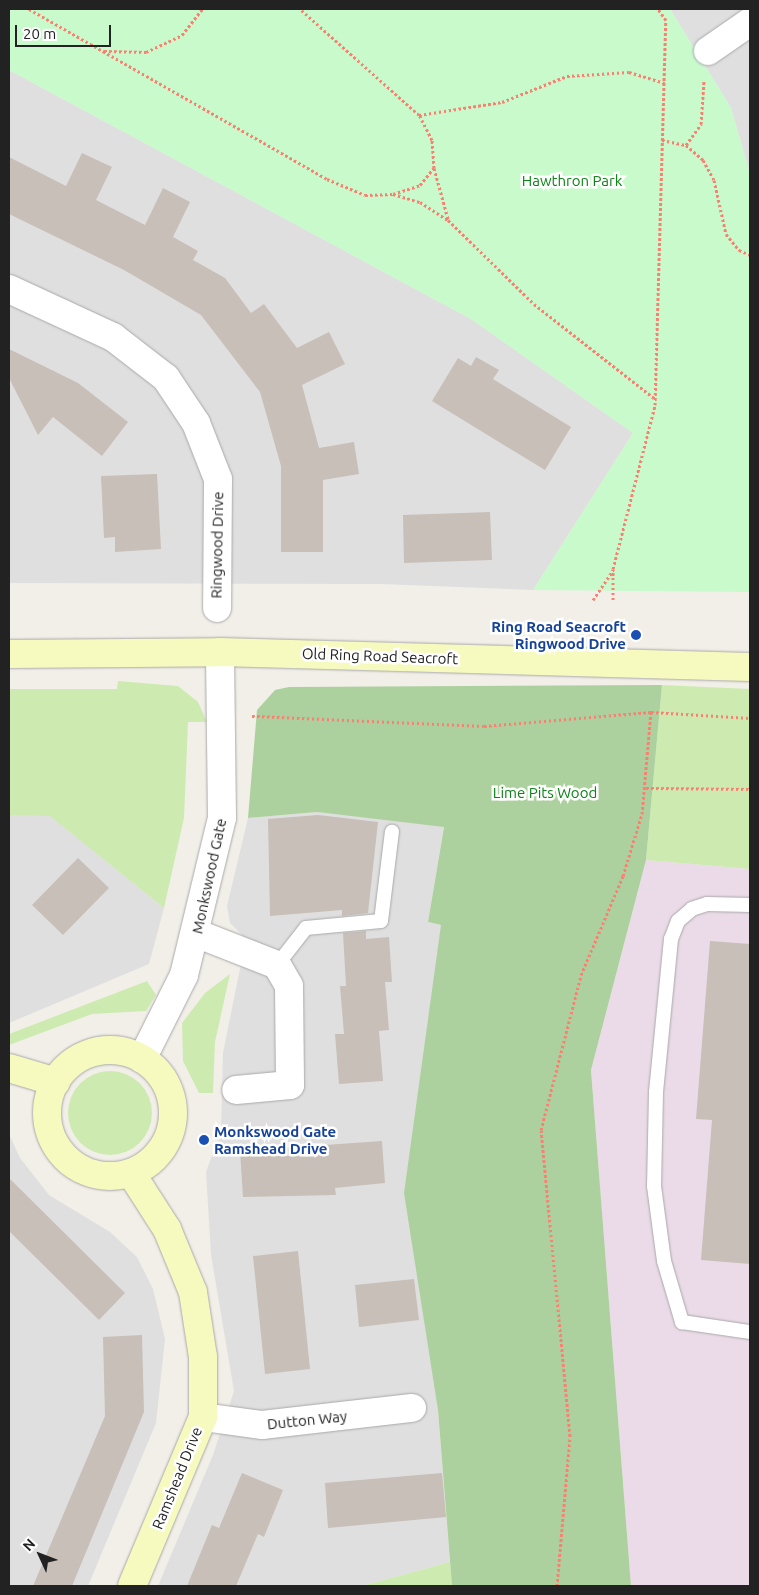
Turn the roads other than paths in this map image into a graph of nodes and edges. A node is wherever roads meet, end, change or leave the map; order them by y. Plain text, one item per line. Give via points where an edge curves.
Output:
1 (750, 22) edge
2 (708, 51) road end
3 (9, 288) edge
4 (216, 608) dead end
5 (220, 652) junction
6 (9, 654) edge
7 (750, 667) edge
8 (392, 832) dead end
9 (750, 905) edge
10 (198, 934) junction
11 (277, 965) junction
12 (142, 1059) junction
13 (9, 1068) edge
14 (56, 1082) junction
15 (236, 1090) dead end
16 (131, 1173) junction
17 (750, 1332) edge
18 (412, 1408) dead end
19 (203, 1417) junction
20 (132, 1586) edge

1 - 2 street
3 - 4 street, Ringwood Drive via 113,337 166,378 196,423 218,479
5 - 6 street, Old Ring Road Seacroft
5 - 7 street, Old Ring Road Seacroft
5 - 10 street, Monkswood Gate via 222,818
8 - 11 lane via 381,921 306,928
9 - 17 lane via 707,904 692,909 678,921 671,939 656,1092 654,1186 664,1261 682,1322
10 - 11 street
10 - 12 street, Monkswood Gate via 170,1009
11 - 15 street via 289,986 290,1085
12 - 14 street via 122,1051 88,1054 73,1062
12 - 16 street via 165,1081 174,1117 161,1151
13 - 14 street
14 - 16 street via 48,1123 63,1156 95,1174
16 - 19 street, Ramshead Drive via 167,1229 193,1292 203,1357
18 - 19 street, Dutton Way via 262,1425
19 - 20 street, Ramshead Drive

